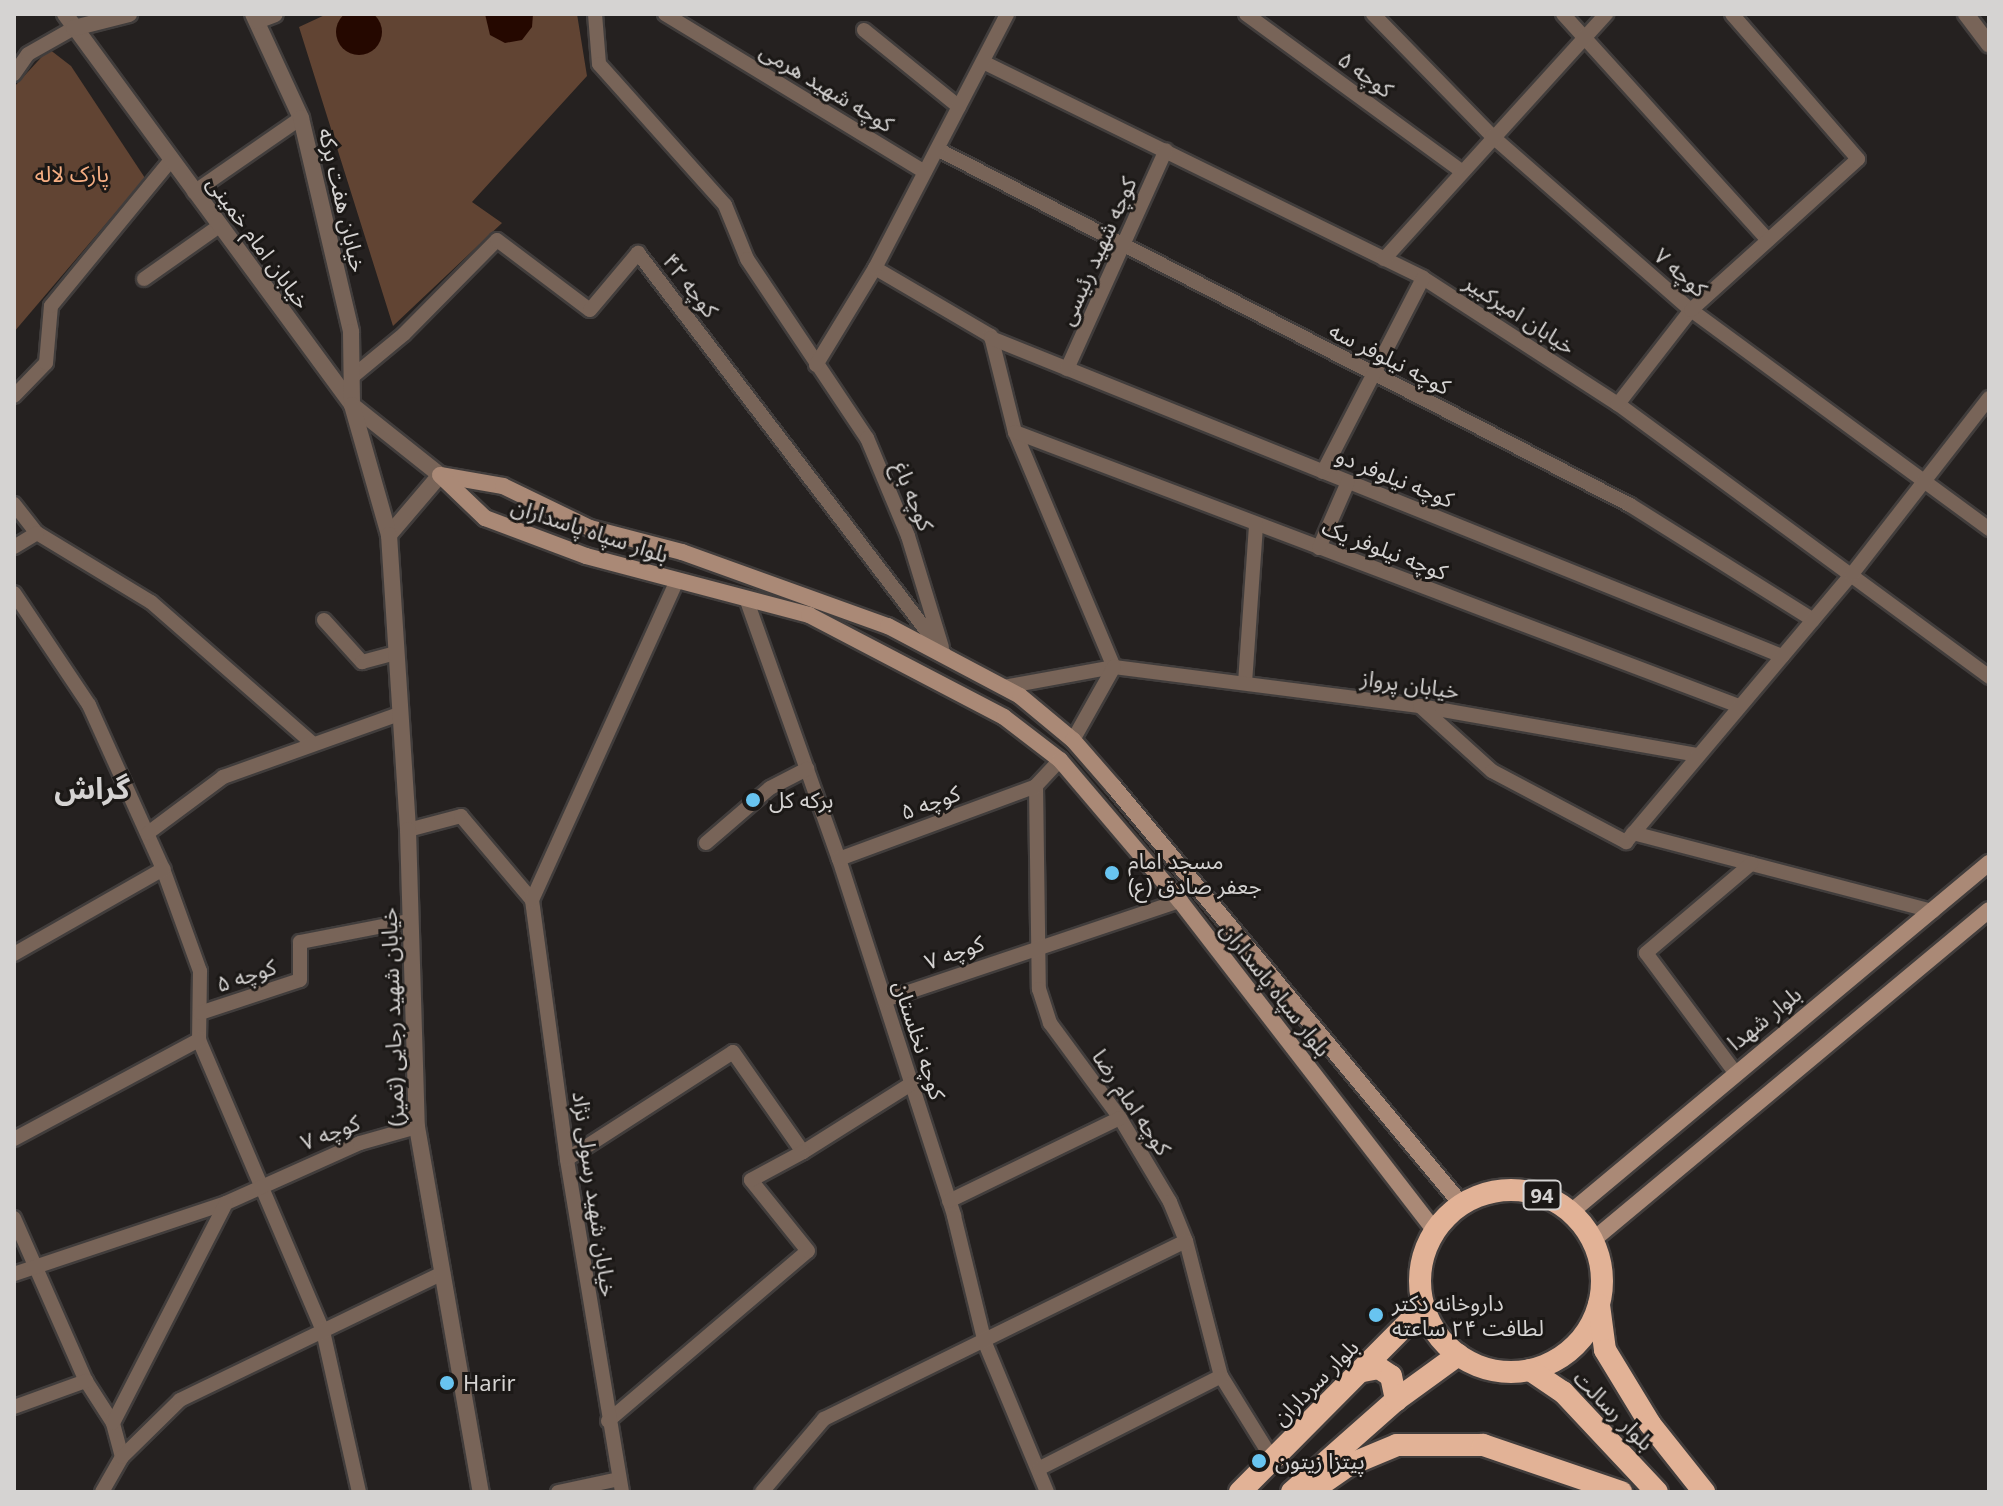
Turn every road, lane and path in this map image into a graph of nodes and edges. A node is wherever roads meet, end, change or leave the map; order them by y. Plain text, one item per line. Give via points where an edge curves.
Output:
1 (129, 14) edge
2 (275, 14) edge
3 (595, 14) edge
4 (665, 14) edge
5 (1007, 14) edge
6 (1246, 14) edge
7 (1373, 14) edge
8 (1563, 14) edge
9 (1606, 14) edge
10 (1732, 14) edge
11 (1966, 14) edge
12 (255, 18) edge
13 (69, 21) edge
14 (864, 30) dead end
15 (1584, 37) junction
16 (1989, 44) edge
17 (983, 62) junction
18 (14, 74) edge
19 (959, 107) junction
20 (301, 118) junction
21 (1492, 136) junction
22 (939, 150) junction
23 (1166, 150) junction
24 (171, 160) junction
25 (1460, 170) junction
26 (925, 172) junction
27 (194, 192) junction
28 (219, 226) junction
29 (1768, 240) junction
30 (1124, 247) junction
31 (1384, 259) junction
32 (875, 268) junction
33 (1423, 278) junction
34 (144, 279) dead end
35 (1691, 310) junction
36 (991, 338) junction
37 (816, 365) junction
38 (1067, 369) junction
39 (1374, 375) junction
40 (352, 377) junction
41 (14, 396) edge
42 (1989, 398) edge
43 (1618, 404) junction
44 (352, 405) junction
45 (1015, 432) junction
46 (1323, 472) junction
47 (440, 475) junction
48 (1925, 478) junction
49 (1348, 482) junction
50 (14, 504) edge
51 (1256, 524) junction
52 (1989, 529) edge
53 (37, 533) junction
54 (389, 535) junction
55 (14, 547) edge
56 (1319, 548) junction
57 (1852, 574) junction
58 (676, 582) junction
59 (14, 593) edge
60 (747, 601) junction
61 (28, 616) junction
62 (324, 620) dead end
63 (1813, 620) junction
64 (14, 625) edge
65 (395, 653) junction
66 (945, 655) junction
67 (1782, 656) junction
68 (1114, 667) junction
69 (1989, 677) edge
70 (1245, 683) junction
71 (1004, 687) junction
72 (1420, 706) junction
73 (1739, 706) junction
74 (399, 714) junction
75 (1073, 740) junction
76 (312, 743) junction
77 (1697, 755) junction
78 (1060, 760) junction
79 (807, 769) junction
80 (1036, 786) junction
81 (408, 830) junction
82 (148, 833) junction
83 (1633, 833) junction
84 (706, 843) dead end
85 (839, 859) junction
86 (1989, 863) edge
87 (1751, 864) junction
88 (163, 869) junction
89 (532, 900) junction
90 (1180, 901) junction
91 (1989, 910) edge
92 (1933, 911) junction
93 (409, 921) junction
94 (1037, 946) junction
95 (14, 954) edge
96 (885, 1000) junction
97 (200, 1013) junction
98 (199, 1040) junction
99 (1734, 1071) junction
100 (911, 1084) junction
101 (1120, 1118) junction
102 (417, 1127) junction
103 (14, 1139) edge
104 (803, 1152) junction
105 (567, 1159) junction
106 (260, 1183) junction
107 (949, 1201) junction
108 (226, 1203) junction
109 (1462, 1205) junction
110 (1571, 1212) junction
111 (14, 1218) edge
112 (1435, 1231) junction
113 (1593, 1240) junction
114 (1186, 1241) junction
115 (39, 1265) junction
116 (443, 1273) junction
117 (14, 1274) edge
118 (1599, 1304) junction
119 (1424, 1307) junction
120 (323, 1331) junction
121 (985, 1343) junction
122 (1458, 1355) junction
123 (1530, 1370) junction
124 (1363, 1371) junction
125 (1221, 1376) junction
126 (86, 1381) junction
127 (1396, 1400) junction
128 (14, 1407) edge
129 (608, 1421) junction
130 (113, 1423) junction
131 (122, 1457) junction
132 (1273, 1460) junction
133 (1040, 1468) junction
134 (620, 1486) edge
135 (102, 1492) edge
136 (359, 1492) edge
137 (481, 1492) edge
138 (558, 1492) edge
139 (762, 1492) edge
140 (1047, 1492) edge
141 (1240, 1492) edge
142 (1292, 1492) edge
143 (1310, 1492) edge
144 (1621, 1492) edge
145 (1657, 1492) edge
146 (1704, 1492) edge

1 - 13 street
2 - 12 street
3 - 37 street, کوچه باغ via 599,64 725,205 747,259
4 - 26 street, کوچه شهید هرمی
5 - 17 street
6 - 25 street, کوچه ۵
7 - 21 street, کوچه ۷
8 - 15 street
9 - 15 street
10 - 29 street via 1858,159
11 - 16 street
12 - 20 street, خیابان هفت برکه
13 - 18 street via 28,54
13 - 24 street, خیابان امام خمینی
14 - 19 street
15 - 21 street
15 - 29 street
17 - 19 street
17 - 23 street, خیابان امیرکبیر
19 - 22 street
20 - 27 street
20 - 40 street, خیابان هفت برکه via 351,332
21 - 25 street
21 - 35 street, کوچه ۷
22 - 26 street
22 - 30 street, کوچه نیلوفر سه
23 - 30 street, کوچه شهید رئیسی
23 - 31 street, خیابان امیرکبیر
24 - 27 street, خیابان امام خمینی
24 - 41 street via 51,306 46,363
25 - 31 street
26 - 32 street
27 - 28 street, خیابان امام خمینی
28 - 34 street
28 - 44 street, خیابان امام خمینی
29 - 35 street
30 - 38 street, کوچه شهید رئیسی
30 - 39 street, کوچه نیلوفر سه
31 - 33 street, خیابان امیرکبیر
32 - 36 street, کوچه نیلوفر دو
32 - 37 street
33 - 39 street
33 - 43 street, خیابان امیرکبیر
35 - 43 street
35 - 48 street, کوچه ۷
36 - 38 street, کوچه نیلوفر دو
36 - 45 street
37 - 66 street, کوچه باغ via 867,438 908,536
38 - 46 street, کوچه نیلوفر دو
39 - 46 street
39 - 63 street, کوچه نیلوفر سه via 1630,505
40 - 44 street, خیابان هفت برکه
40 - 66 street, کوچه ۴۲ via 404,334 497,240 590,310 638,253
42 - 48 street
43 - 57 street, خیابان امیرکبیر
44 - 47 street, خیابان امام خمینی
44 - 54 street, خیابان شهید رجایی (تمیز)
45 - 51 street, کوچه نیلوفر یک
45 - 68 street
46 - 49 street, کوچه نیلوفر دو
47 - 54 street
47 - 58 main road, بلوار سپاه پاسداران via 485,518
47 - 66 main road, بلوار سپاه پاسداران via 503,486 590,528 682,552 888,626
48 - 52 street, کوچه ۷
48 - 57 street
49 - 56 street
49 - 67 street, کوچه نیلوفر دو
50 - 53 street
51 - 56 street, کوچه نیلوفر یک
51 - 70 street
53 - 55 street
53 - 76 street via 151,602
54 - 65 street, خیابان شهید رجایی (تمیز)
56 - 73 street, کوچه نیلوفر یک
57 - 63 street
57 - 69 street, خیابان امیرکبیر
58 - 60 main road, بلوار سپاه پاسداران
58 - 89 street
59 - 61 street
60 - 78 main road, بلوار سپاه پاسداران via 809,615 873,644 1004,717
60 - 79 street, کوچه نخلستان
61 - 64 street
61 - 82 street via 89,705
62 - 65 street via 362,662
63 - 67 street
65 - 74 street, خیابان شهید رجایی (تمیز)
66 - 71 main road, بلوار سپاه پاسداران
67 - 73 street
68 - 70 street, خیابان پرواز
68 - 71 street, خیابان پرواز
68 - 75 street
70 - 72 street, خیابان پرواز
71 - 75 main road, بلوار سپاه پاسداران
72 - 77 street, خیابان پرواز
72 - 83 street via 1503,778 1626,842
73 - 77 street
74 - 76 street
74 - 81 street, خیابان شهید رجایی (تمیز)
75 - 109 main road, بلوار سپاه پاسداران
76 - 82 street via 223,777
77 - 83 street
78 - 80 street
78 - 90 main road, بلوار سپاه پاسداران
79 - 84 street via 770,788
79 - 85 street, کوچه نخلستان
80 - 85 street, کوچه ۵
80 - 94 street, کوچه امام رضا
81 - 89 street via 461,816
81 - 93 street, خیابان شهید رجایی (تمیز)
82 - 88 street
83 - 87 street
85 - 96 street, کوچه نخلستان
86 - 92 main road, بلوار شهدا
87 - 92 street
87 - 99 street via 1646,953
88 - 95 street
88 - 97 street via 200,971
89 - 105 street, خیابان شهید رسولی نژاد
90 - 94 street, کوچه ۷
90 - 112 main road, بلوار سپاه پاسداران
91 - 113 main road
92 - 99 main road, بلوار شهدا
93 - 97 street, کوچه ۵ via 300,942 300,980
93 - 102 street, خیابان شهید رجایی (تمیز)
94 - 96 street, کوچه ۷
94 - 101 street, کوچه امام رضا via 1039,989 1050,1023
96 - 100 street, کوچه نخلستان
97 - 98 street
98 - 103 street
98 - 106 street
99 - 110 main road, بلوار شهدا
100 - 104 street
100 - 107 street, کوچه نخلستان
101 - 107 street
101 - 114 street, کوچه امام رضا via 1170,1202
102 - 106 street, کوچه ۷ via 360,1143
102 - 116 street, خیابان شهید رجایی (تمیز)
104 - 105 street via 733,1052
104 - 129 street via 751,1180 808,1251
105 - 129 street, خیابان شهید رسولی نژاد
106 - 108 street, کوچه ۷
106 - 120 street
107 - 121 street, کوچه نخلستان
108 - 115 street, کوچه ۷
108 - 130 street
109 - 110 highway, 94 via 1498,1190 1518,1190 1546,1197
109 - 112 highway, 94
110 - 113 highway, 94
111 - 115 street
112 - 119 highway, 94 via 1421,1268
113 - 118 highway, 94 via 1601,1261
114 - 121 street
114 - 125 street, کوچه امام رضا
115 - 117 street, کوچه ۷
115 - 126 street
116 - 120 street
116 - 137 street, خیابان شهید رجایی (تمیز)
118 - 123 highway, 94 via 1574,1347
118 - 146 highway, 94 via 1605,1350 1650,1424
119 - 122 highway, 94 via 1443,1342
119 - 124 highway, بلوار سرداران
120 - 131 street via 180,1400
120 - 136 street
121 - 133 street, کوچه نخلستان
121 - 139 street via 824,1419
122 - 123 highway via 1492,1369
122 - 127 highway
123 - 145 highway, بلوار رسالت via 1563,1392
124 - 127 highway via 1379,1368 1391,1376
124 - 132 highway, بلوار سرداران
125 - 132 street, کوچه امام رضا
125 - 133 street
126 - 128 street
126 - 130 street
127 - 142 highway
129 - 134 street, خیابان شهید رسولی نژاد
130 - 131 street
131 - 135 street
132 - 141 highway, بلوار سرداران
133 - 140 street, کوچه نخلستان
134 - 138 street
143 - 144 highway via 1349,1465 1397,1445 1483,1445

